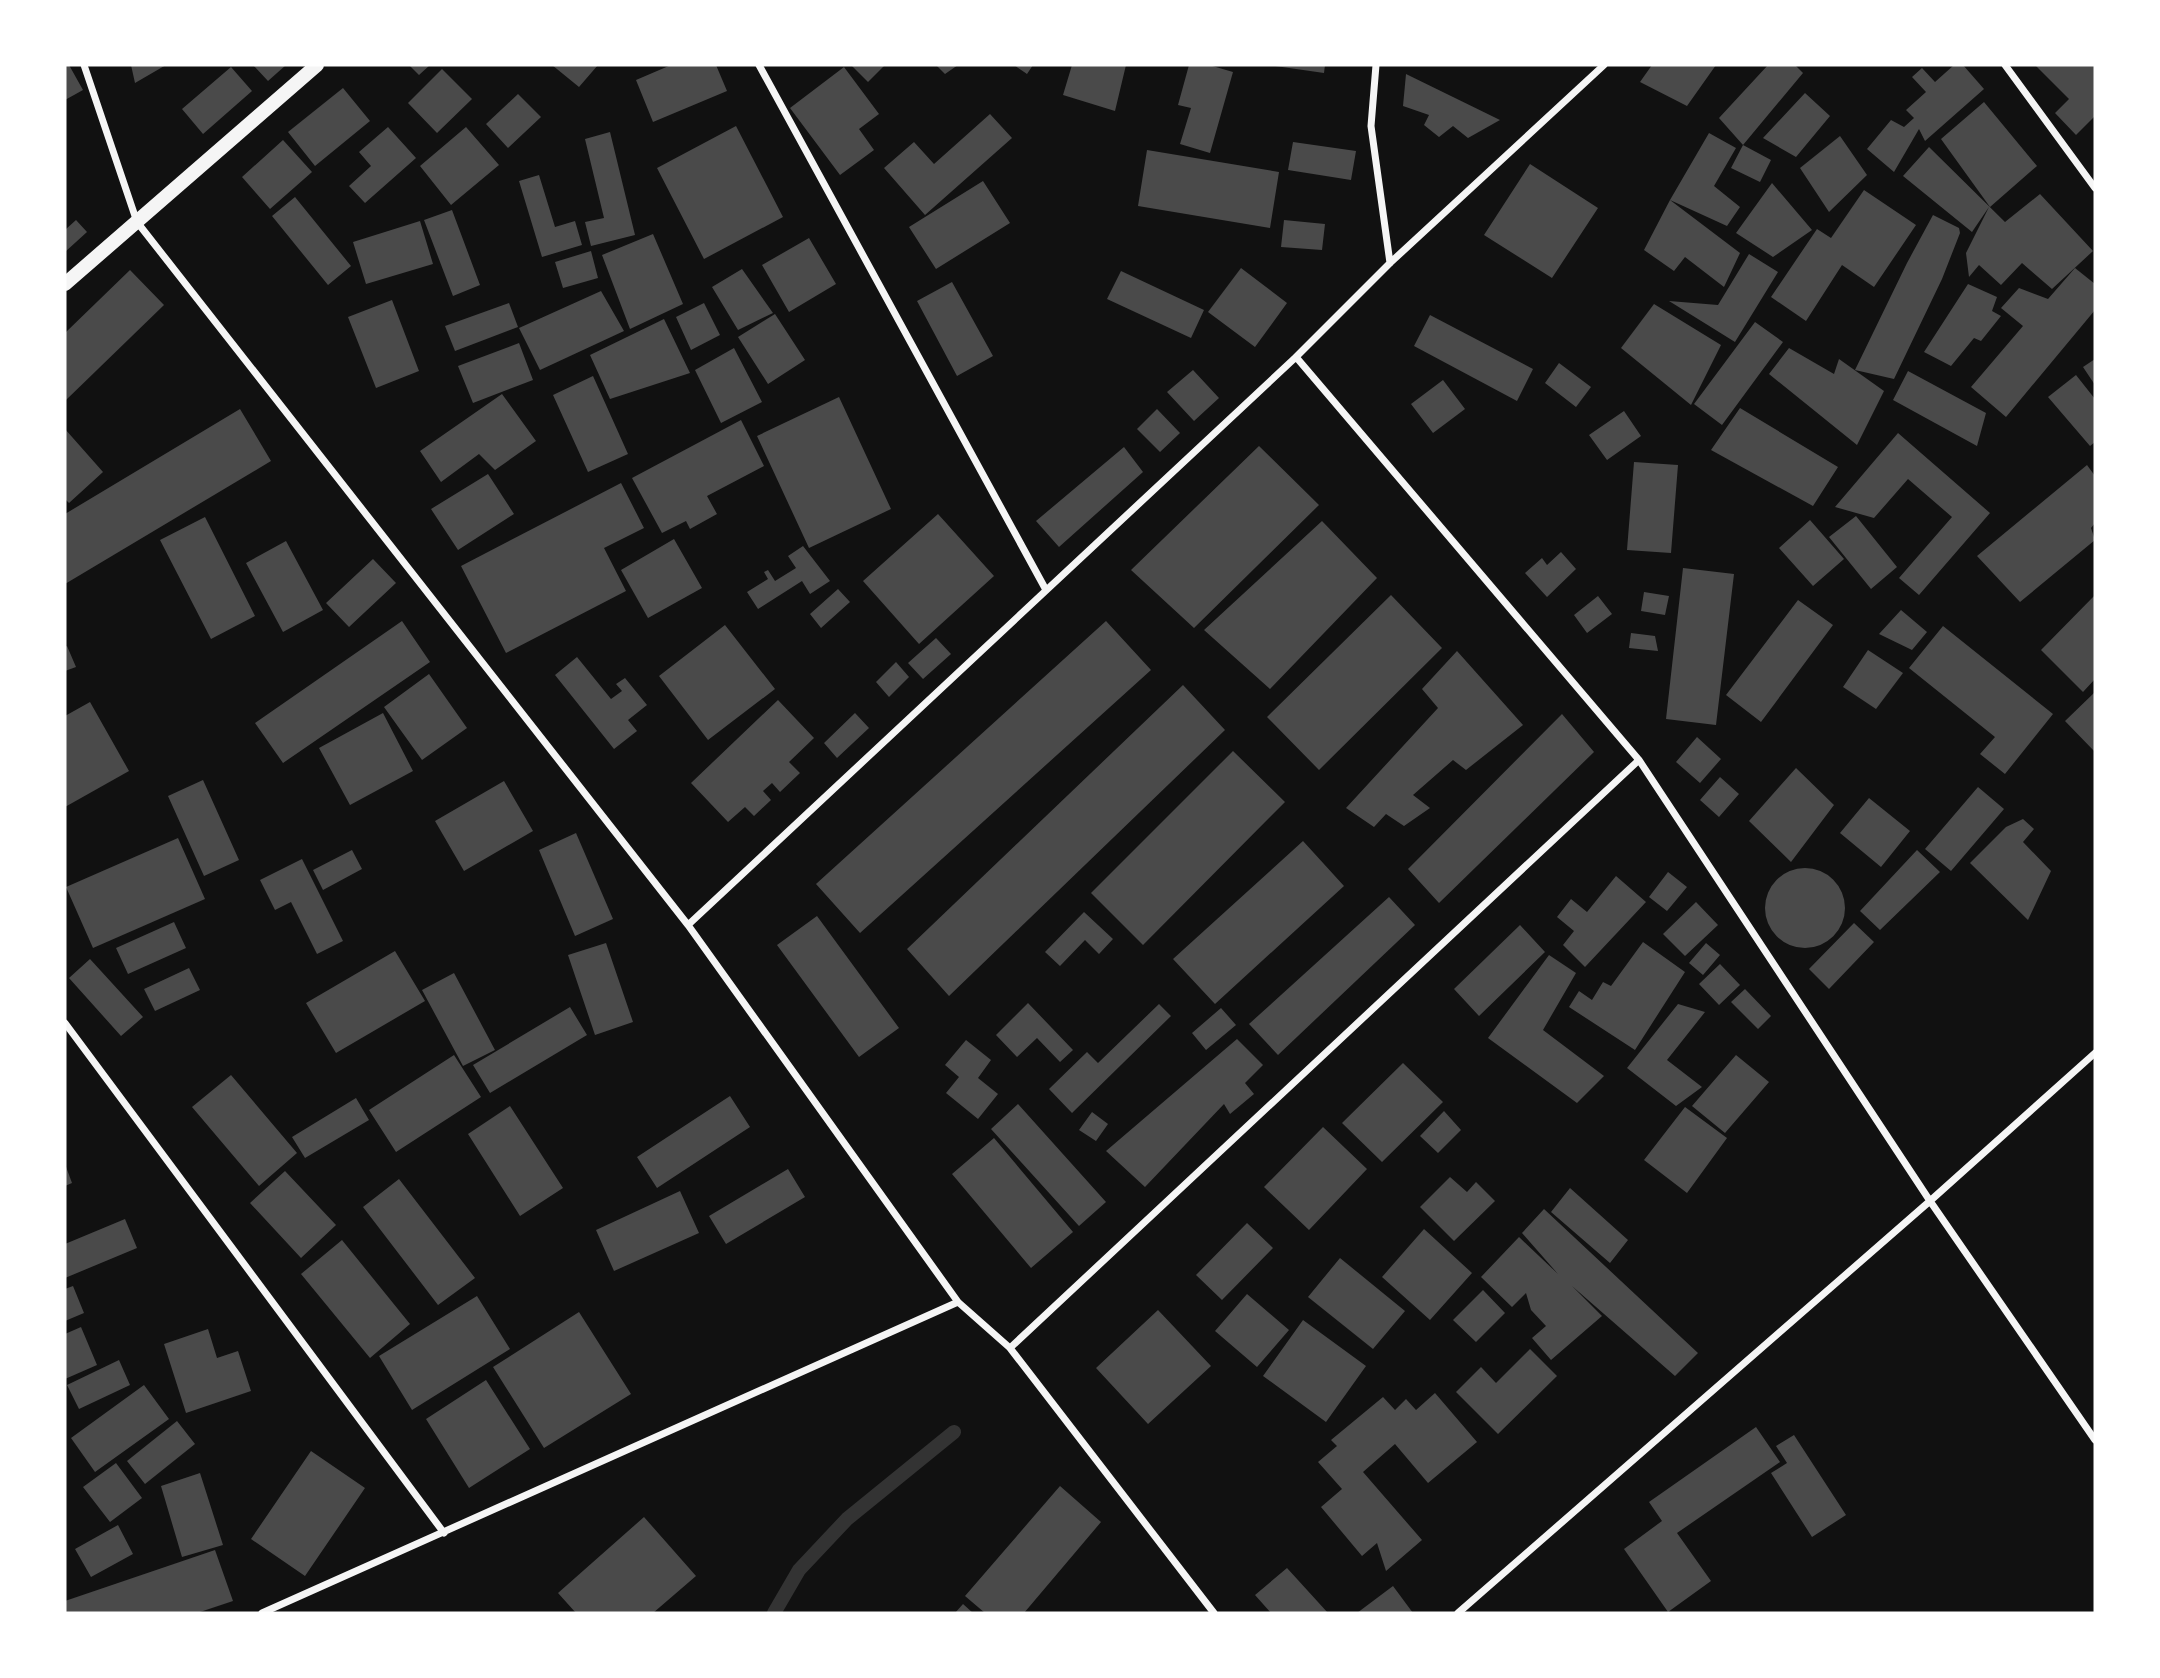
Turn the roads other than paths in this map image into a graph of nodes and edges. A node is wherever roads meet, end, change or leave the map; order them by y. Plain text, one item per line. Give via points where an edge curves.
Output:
1 (85, 65) edge
2 (317, 65) edge
3 (759, 65) edge
4 (1376, 65) edge
5 (1604, 65) edge
6 (2005, 65) edge
7 (2095, 188) edge
8 (137, 222) junction
9 (1390, 263) junction
10 (65, 285) edge
11 (1296, 357) junction
12 (1046, 590) junction
13 (1639, 760) junction
14 (688, 925) junction
15 (65, 1023) edge
16 (2095, 1053) edge
17 (1930, 1201) junction
18 (958, 1302) junction
19 (1010, 1348) junction
20 (2095, 1440) edge
21 (444, 1533) junction
22 (262, 1613) edge
23 (1214, 1613) edge
24 (1458, 1613) edge

1 - 8 street
2 - 8 main road
3 - 12 street
4 - 9 street via 1371,126
5 - 9 street
6 - 7 street
8 - 10 main road
8 - 14 street
9 - 11 street
11 - 12 street
11 - 13 street
12 - 14 street
13 - 17 street
13 - 19 street
14 - 18 street
15 - 21 street
16 - 17 street
17 - 20 street
17 - 24 street
18 - 19 street
18 - 21 street
19 - 23 street
21 - 22 street

